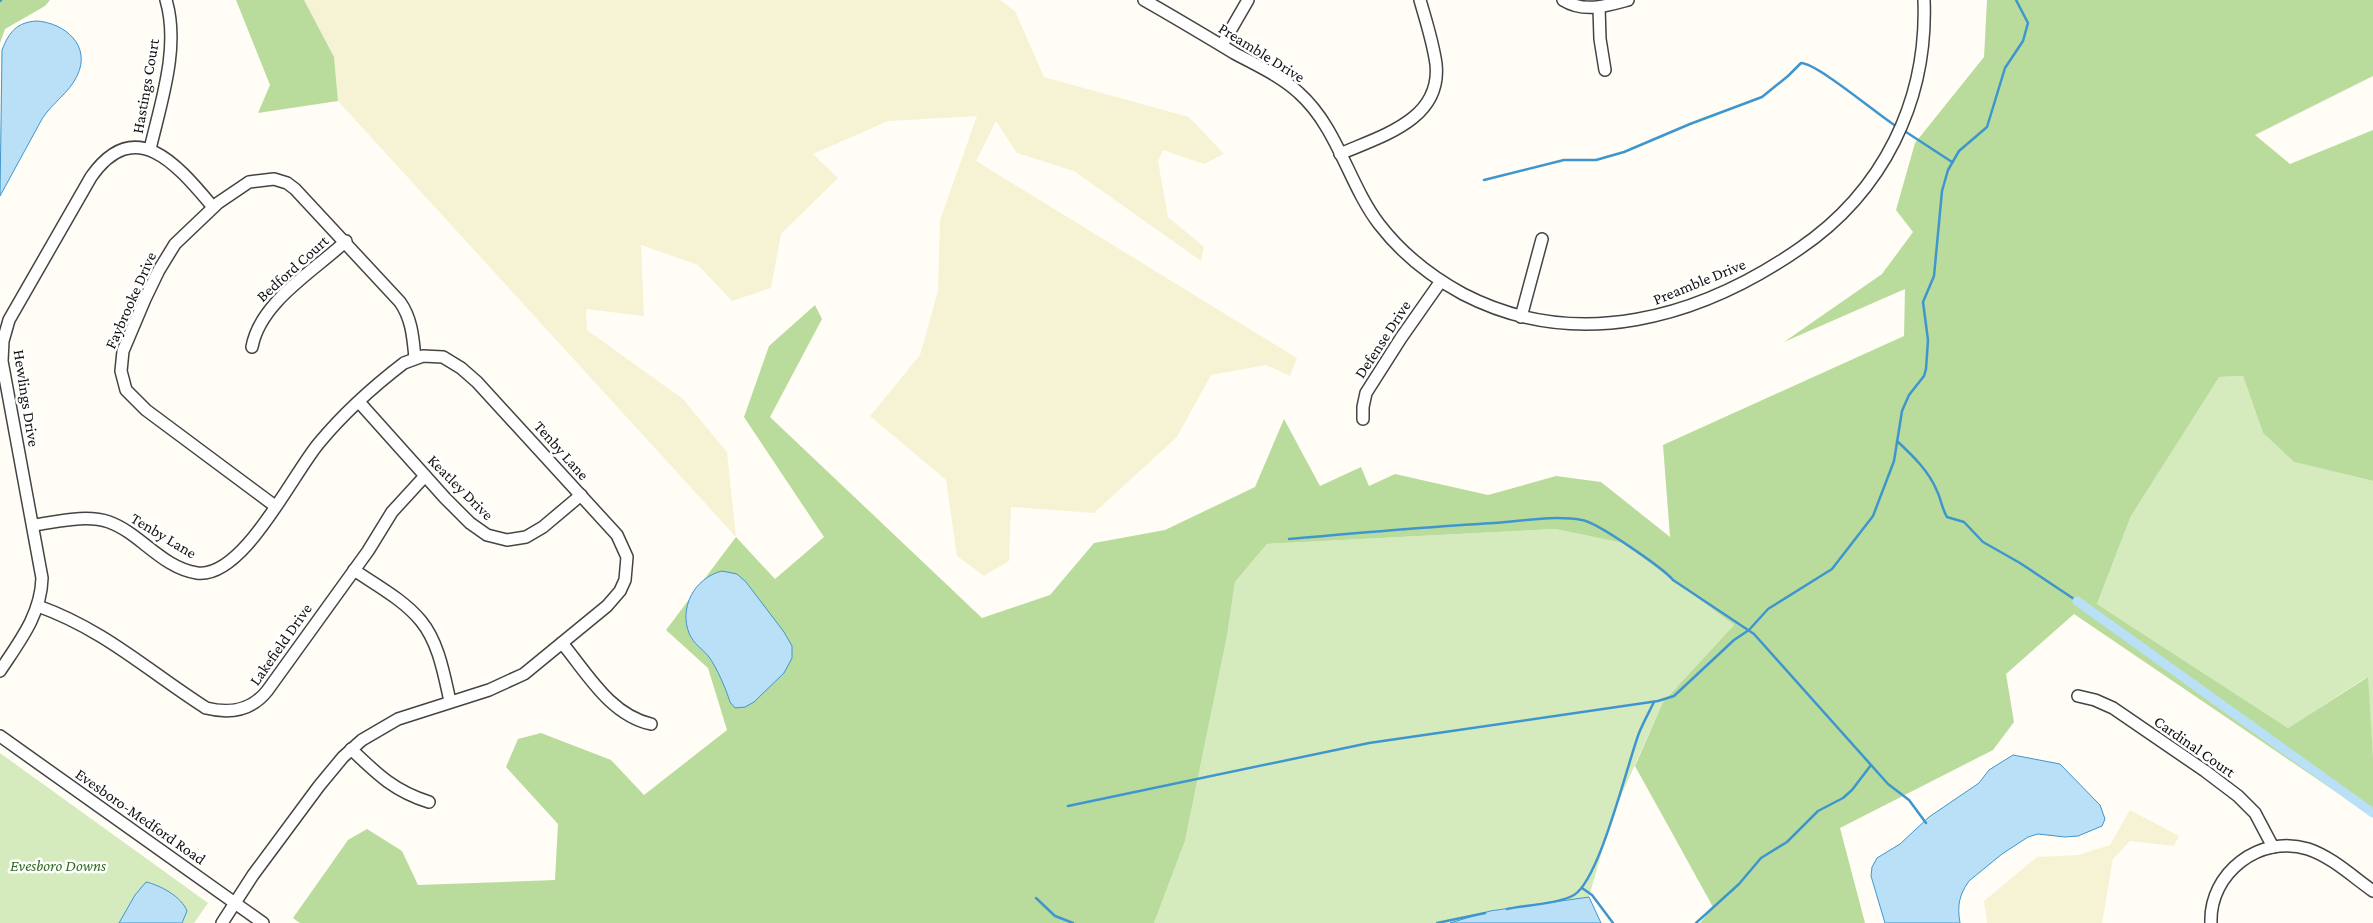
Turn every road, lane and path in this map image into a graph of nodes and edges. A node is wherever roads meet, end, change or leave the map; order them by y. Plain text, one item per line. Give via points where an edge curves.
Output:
1 (166, 0) edge
2 (1144, 0) edge
3 (1248, 0) edge
4 (1420, 0) edge
5 (1563, 0) edge
6 (1628, 0) edge
7 (1924, 0) edge
8 (1599, 7) junction
9 (1222, 45) junction
10 (1605, 70) dead end
11 (150, 149) junction
12 (1340, 154) junction
13 (213, 207) junction
14 (1542, 239) dead end
15 (346, 241) junction
16 (1441, 281) junction
17 (1522, 317) junction
18 (1, 344) edge
19 (252, 347) dead end
20 (415, 358) junction
21 (359, 402) junction
22 (1363, 419) dead end
23 (425, 476) junction
24 (581, 495) junction
25 (275, 506) junction
26 (34, 525) junction
27 (354, 570) junction
28 (38, 606) junction
29 (562, 644) junction
30 (0, 671) edge
31 (2078, 696) dead end
32 (450, 701) junction
33 (651, 724) dead end
34 (0, 736) edge
35 (351, 749) junction
36 (429, 802) dead end
37 (2273, 847) junction
38 (2373, 891) edge
39 (236, 904) junction
40 (222, 923) edge
41 (263, 923) edge
42 (2210, 923) edge

1 - 11 street, Hastings Court via 170,42
2 - 9 street, Preamble Drive
3 - 9 street
4 - 12 street via 1436,65 1434,89 1429,100 1405,125
5 - 8 street via 1578,7
6 - 8 street
7 - 17 street, Preamble Drive via 1919,68 1912,99 1898,135 1880,169 1861,193 1805,245 1742,284 1658,316 1601,324 1558,323
8 - 10 street
9 - 12 street, Preamble Drive via 1300,94 1320,116
11 - 13 street via 172,162
11 - 18 street, Hewlings Drive via 124,149 98,168 10,320
12 - 16 street, Preamble Drive via 1380,225 1401,250
13 - 15 street, Faybrooke Drive via 249,182 268,178 277,180 295,189
13 - 25 street, Faybrooke Drive via 176,244 159,270 123,351 122,381 142,407
14 - 17 street
15 - 19 street, Bedford Court via 292,287 263,317
15 - 20 street, Faybrooke Drive via 406,310 412,327
16 - 17 street, Preamble Drive via 1488,306
16 - 22 street, Defense Drive via 1366,393
18 - 26 street, Hewlings Drive via 8,400
20 - 21 street, Tenby Lane via 396,369
20 - 24 street, Tenby Lane via 443,357 461,368 493,398
21 - 23 street, Keatley Drive
21 - 25 street, Tenby Lane via 318,444
23 - 24 street, Keatley Drive via 478,530 497,539 507,540 535,533
23 - 27 street, Lakefield Drive via 397,506
24 - 29 street, Tenby Lane via 617,535 627,557 627,568 615,599
25 - 26 street, Tenby Lane via 233,560 216,571 206,573 176,566 109,522 88,519
26 - 28 street, Hewlings Drive via 42,578
27 - 28 street, Lakefield Drive via 267,691 254,704 237,711 206,708 103,636 68,617
27 - 32 street via 406,606 421,621 436,650
28 - 30 street, Hewlings Drive
29 - 32 street, Tenby Lane via 512,680
29 - 33 street via 612,702 628,715
31 - 37 street, Cardinal Court via 2113,708 2228,788 2255,813
32 - 35 street, Tenby Lane via 382,726
34 - 39 street, Evesboro-Medford Road
35 - 36 street via 394,788
35 - 39 street, Tenby Lane via 319,786
37 - 38 street via 2297,847 2319,854
37 - 42 street via 2242,860 2225,876 2214,897
39 - 40 street, Tenby Lane
39 - 41 street, Evesboro-Medford Road

